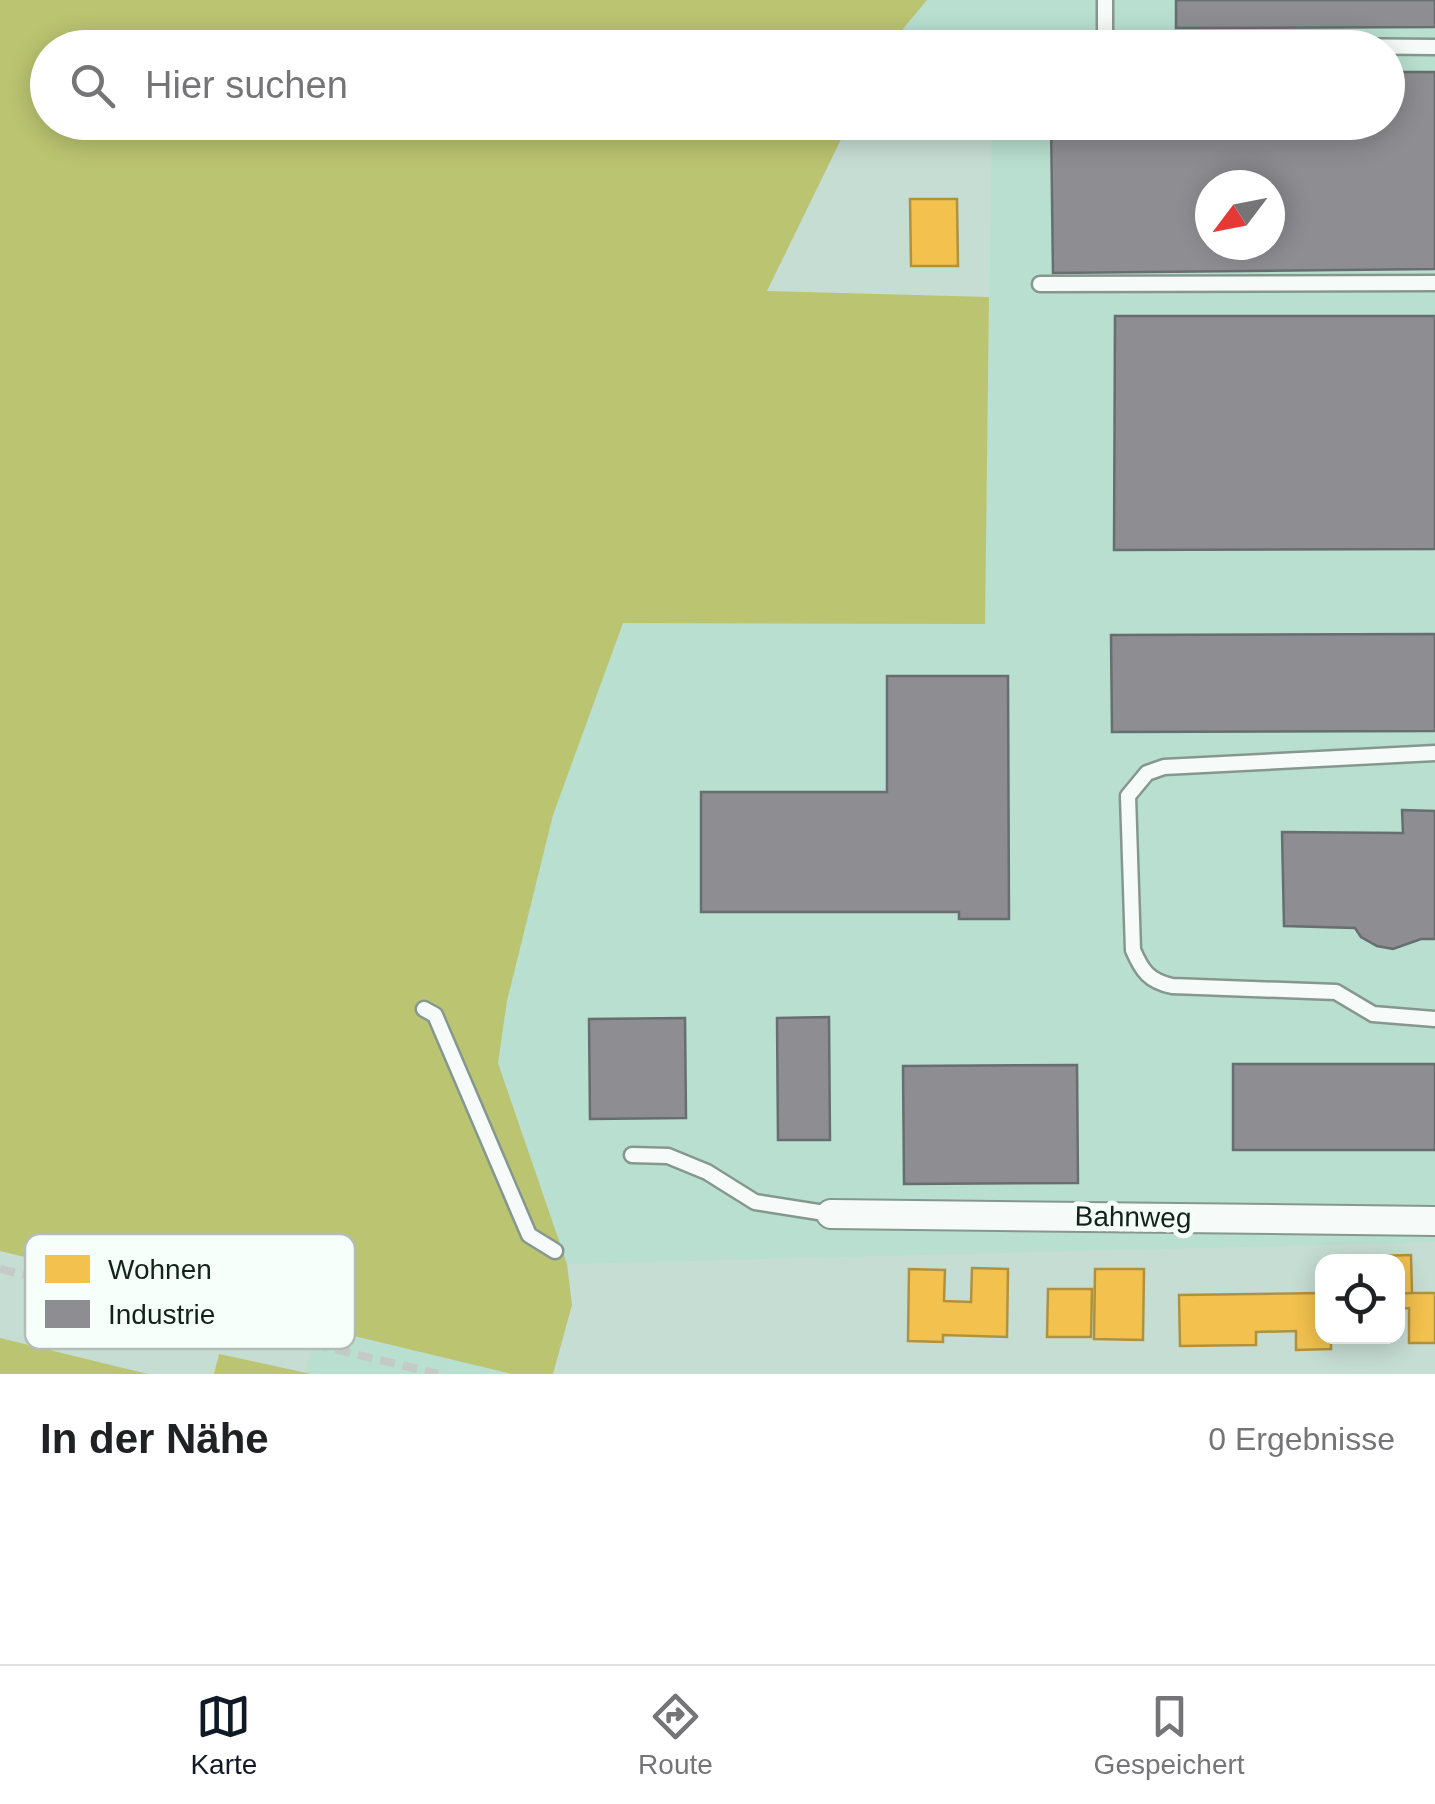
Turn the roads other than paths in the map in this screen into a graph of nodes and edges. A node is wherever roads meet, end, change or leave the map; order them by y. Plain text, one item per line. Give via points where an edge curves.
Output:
1 (1104, 0) edge
2 (1105, 30) edge
3 (1405, 48) edge
4 (1435, 48) edge
5 (1435, 283) edge
6 (1040, 284) dead end
7 (1435, 753) edge
8 (424, 1009) dead end
9 (1435, 1019) edge
10 (632, 1155) dead end
11 (830, 1214) joint
12 (1435, 1221) edge
13 (554, 1251) dead end

1 - 2 lane
3 - 4 lane
5 - 6 lane
7 - 9 lane via 1164,767 1147,773 1128,796 1133,950 1153,982 1336,992 1373,1014
8 - 13 lane via 435,1015 529,1235
10 - 11 lane via 668,1156 755,1202
11 - 12 street, Bahnweg

